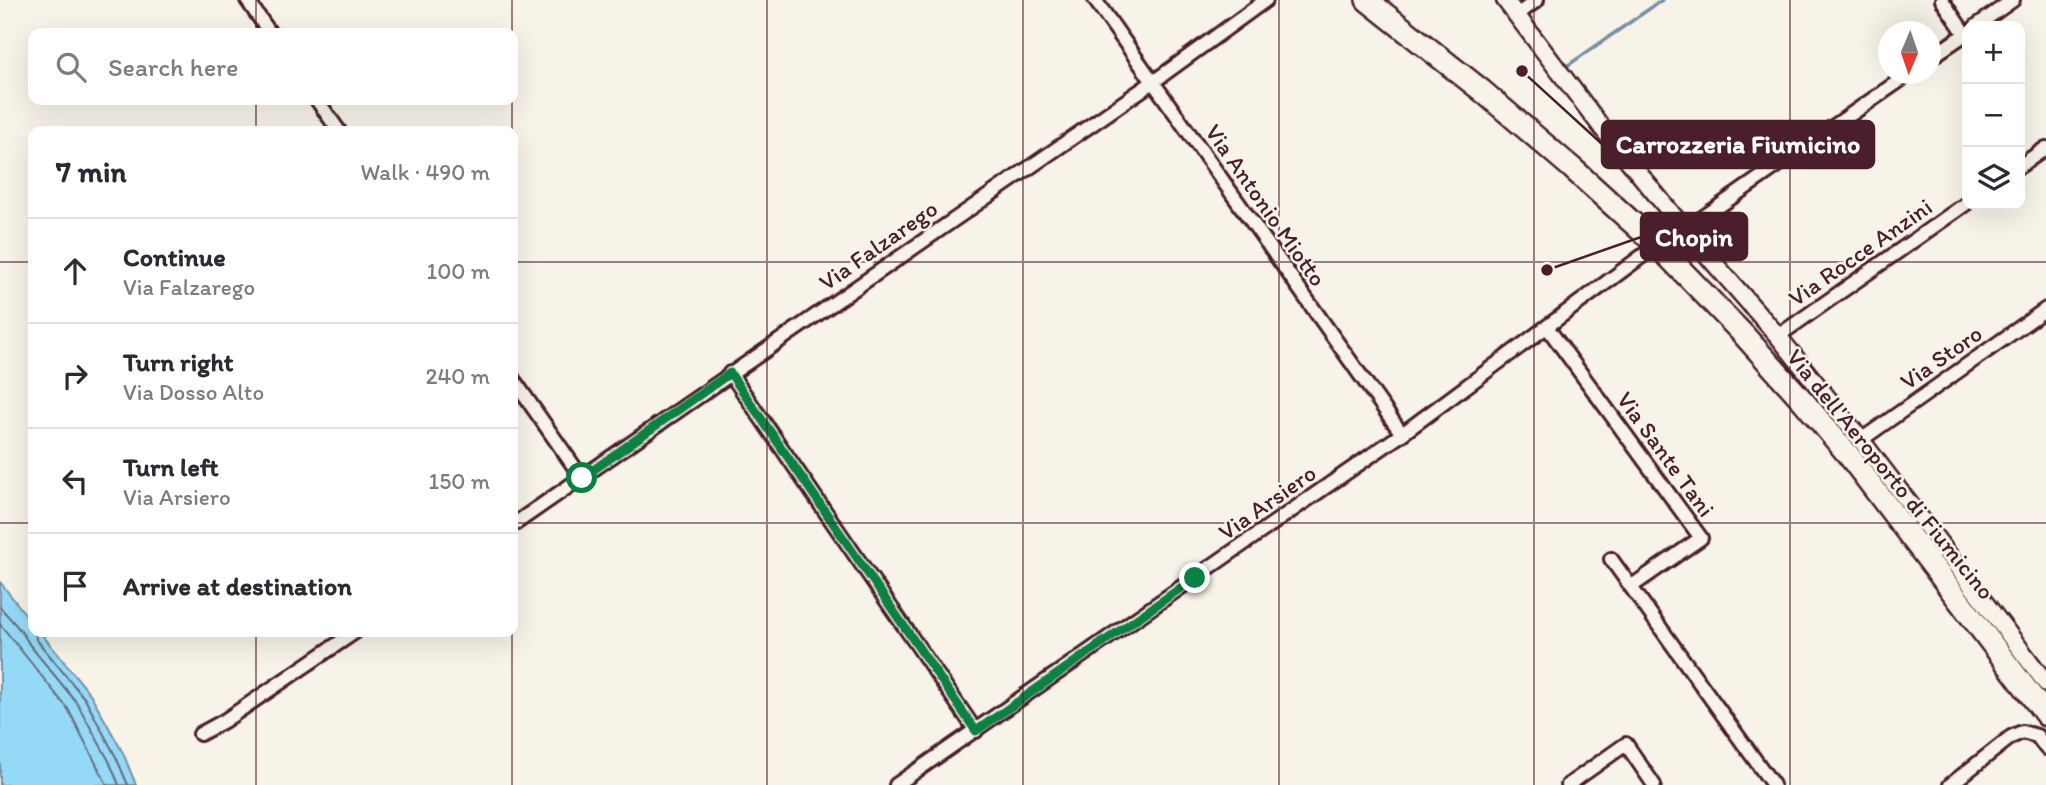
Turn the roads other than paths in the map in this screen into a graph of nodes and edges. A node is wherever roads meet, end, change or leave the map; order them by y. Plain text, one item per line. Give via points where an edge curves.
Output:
1 (247, 0) edge
2 (1095, 0) edge
3 (1266, 0) edge
4 (1367, 0) edge
5 (1505, 0) edge
6 (1537, 0) edge
7 (1942, 0) edge
8 (2014, 0) edge
9 (1517, 15) junction
10 (1984, 21) edge
11 (1962, 22) edge
12 (267, 28) edge
13 (1962, 36) edge
14 (1941, 51) edge
15 (1153, 82) junction
16 (1895, 84) edge
17 (321, 105) edge
18 (335, 126) edge
19 (2046, 148) edge
20 (2025, 163) edge
21 (1962, 207) edge
22 (1685, 230) junction
23 (1657, 245) junction
24 (2046, 309) edge
25 (1548, 327) junction
26 (1778, 336) junction
27 (730, 373) junction
28 (518, 386) edge
29 (1402, 434) junction
30 (1861, 440) junction
31 (582, 478) junction
32 (518, 522) edge
33 (1611, 559) dead end
34 (1632, 586) junction
35 (348, 637) edge
36 (2046, 683) edge
37 (2046, 715) edge
38 (976, 731) junction
39 (200, 734) dead end
40 (2046, 748) edge
41 (896, 785) edge
42 (1568, 785) edge
43 (1654, 785) edge
44 (1773, 785) edge
45 (1950, 785) edge

1 - 12 street
2 - 15 street, Via Antonio Miotto
3 - 15 street, Via Falzarego
4 - 23 main road, Via dell'Aeroporto di Fiumicino via 1480,90
5 - 9 street
6 - 9 street
7 - 11 street
8 - 10 street
9 - 22 street
13 - 14 street
15 - 27 street, Via Falzarego
15 - 29 street, Via Antonio Miotto
16 - 22 street
17 - 18 street
19 - 20 street
21 - 26 street, Via Rocce Anzini
22 - 26 street
23 - 25 street, Via Arsiero
23 - 37 main road, Via dell'Aeroporto di Fiumicino via 1827,429
24 - 30 street, Via Storo
25 - 29 street, Via Arsiero
25 - 34 street, Via Sante Tani via 1701,538
26 - 30 street
27 - 31 street, Via Falzarego
27 - 38 street
28 - 31 street
29 - 38 street, Via Arsiero
30 - 36 street
31 - 32 street, Via Falzarego
33 - 34 street
34 - 44 street
35 - 39 street
38 - 41 street, Via Arsiero
40 - 45 street via 2037,736 2022,732
42 - 43 street via 1626,744

